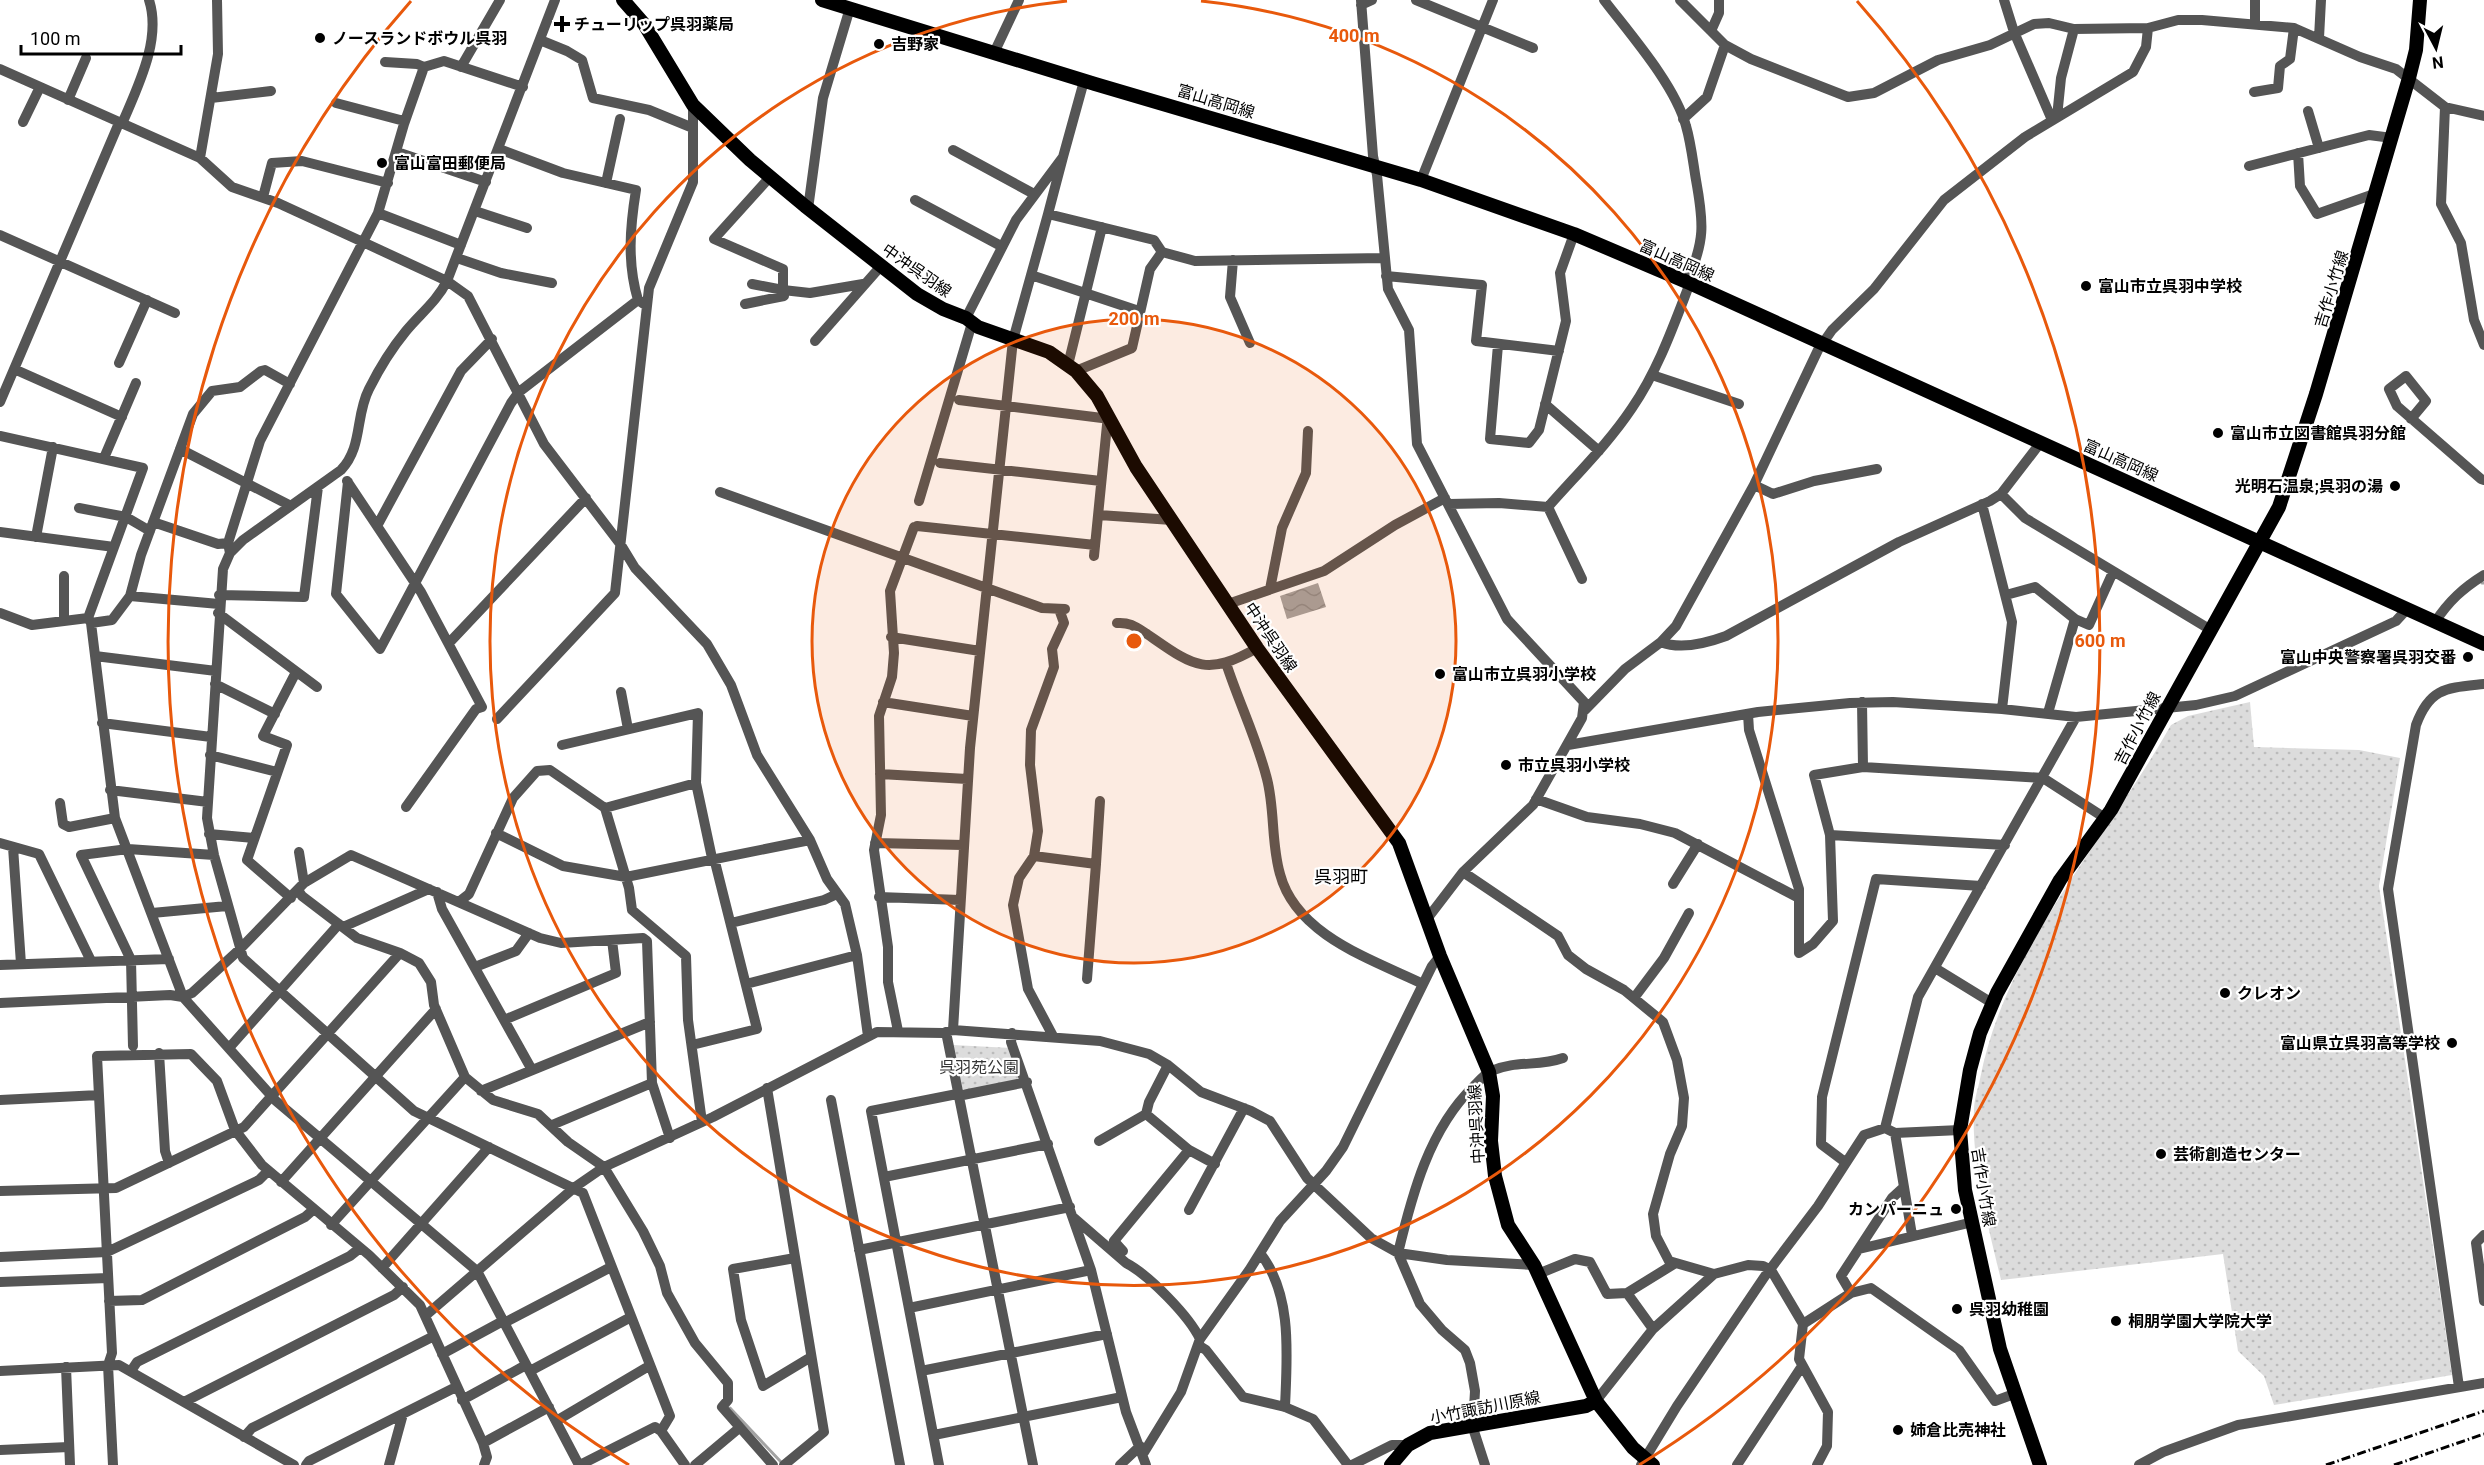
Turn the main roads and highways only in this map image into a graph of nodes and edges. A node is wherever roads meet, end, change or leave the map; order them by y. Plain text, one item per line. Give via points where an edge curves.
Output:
1 (623, 0) edge
2 (822, 0) edge
3 (2420, 0) edge
4 (2262, 542) junction
5 (2484, 644) edge
6 (1596, 1401) junction
7 (1646, 1463) edge
8 (1391, 1465) edge
9 (2040, 1465) edge

1 - 6 main road, 中沖呉羽線 via 644,24 693,105 808,209 917,294 1013,340 1049,352 1072,368 1097,396 1136,467 1257,648 1394,834 1489,1072 1493,1096 1491,1141 1498,1194 1508,1225 1536,1270
2 - 4 main road, 富山高岡線 via 1421,180 1574,234
3 - 4 main road, 吉作小竹線 via 2416,50 2377,193 2306,429 2279,507
4 - 5 main road, 富山高岡線
4 - 9 main road, 吉作小竹線 via 2105,818 2060,880 1992,1002 1965,1087 1960,1130 1965,1190 1992,1320
6 - 7 main road, 中沖呉羽線
6 - 8 main road, 小竹諏訪川原線 via 1586,1406 1430,1433 1408,1445

